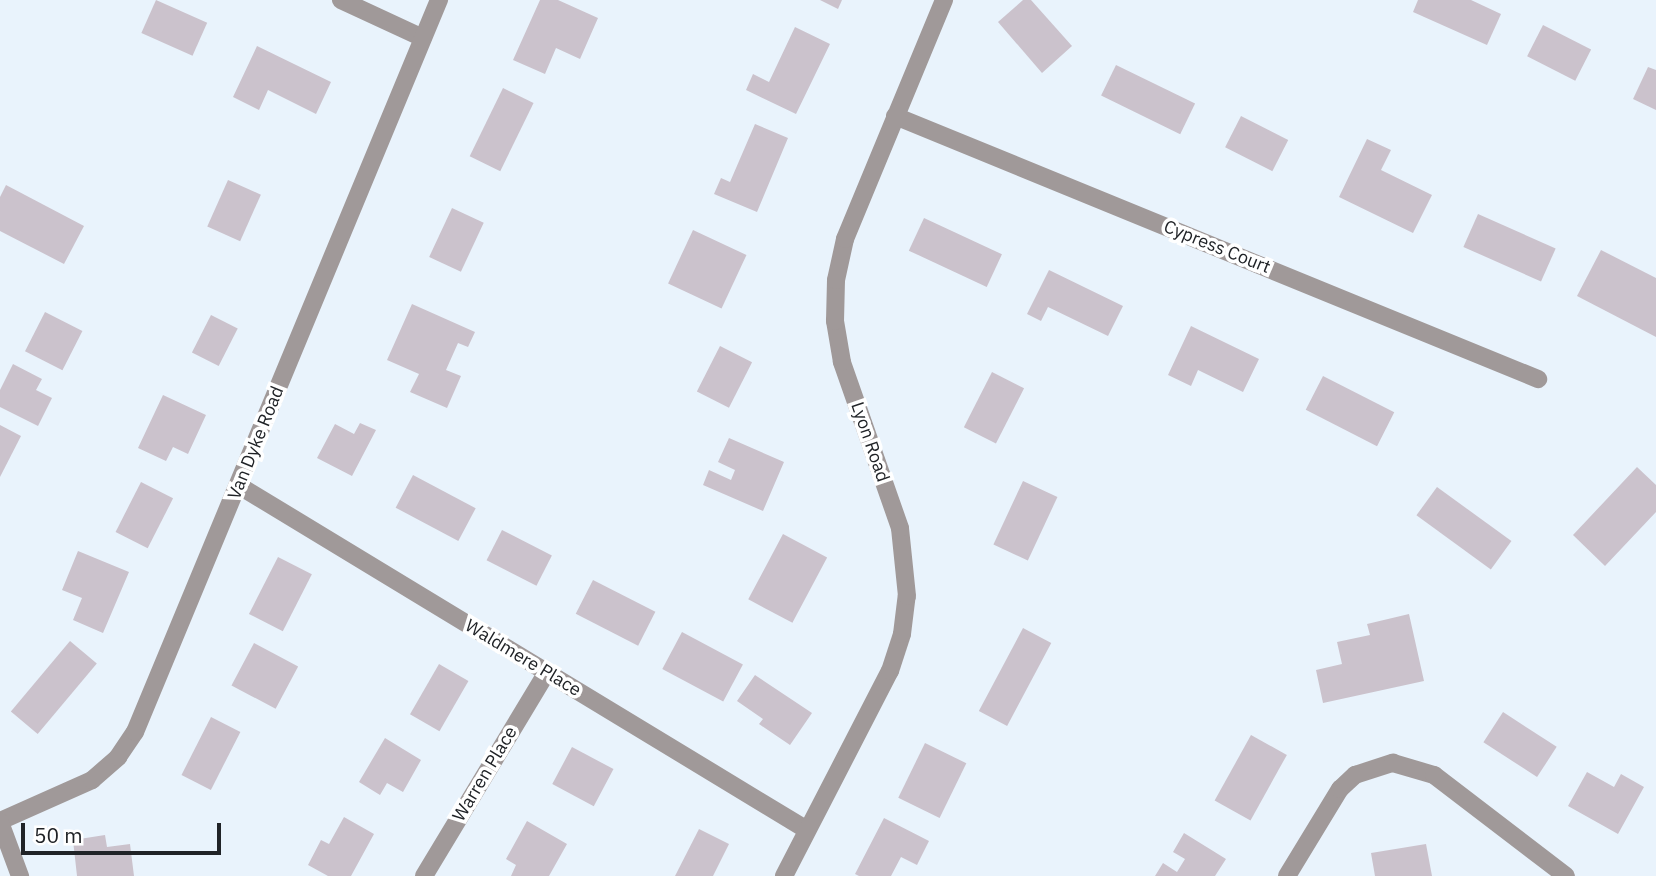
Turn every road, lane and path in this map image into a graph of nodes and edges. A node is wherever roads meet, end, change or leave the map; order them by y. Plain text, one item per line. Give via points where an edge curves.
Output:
1 (341, 0) edge
2 (439, 0) edge
3 (944, 0) edge
4 (423, 38) junction
5 (895, 116) junction
6 (1538, 379) dead end
7 (238, 485) junction
8 (547, 672) junction
9 (0, 822) edge
10 (807, 830) junction
11 (20, 876) edge
12 (424, 876) edge
13 (784, 876) edge
14 (1287, 876) edge
15 (1566, 876) edge

1 - 4 street
2 - 4 street, Van Dyke Road
3 - 5 street, Lyon Road
4 - 7 street, Van Dyke Road
5 - 6 street, Cypress Court
5 - 10 street, Lyon Road via 845,240 836,280 835,321 842,362 900,528 907,597 890,671
7 - 8 street, Waldmere Place
7 - 9 street, Van Dyke Road via 130,741 92,780
8 - 10 street, Waldmere Place
8 - 12 street, Warren Place
9 - 11 street
10 - 13 street, Lyon Road
14 - 15 street via 1340,789 1354,775 1393,763 1434,775

